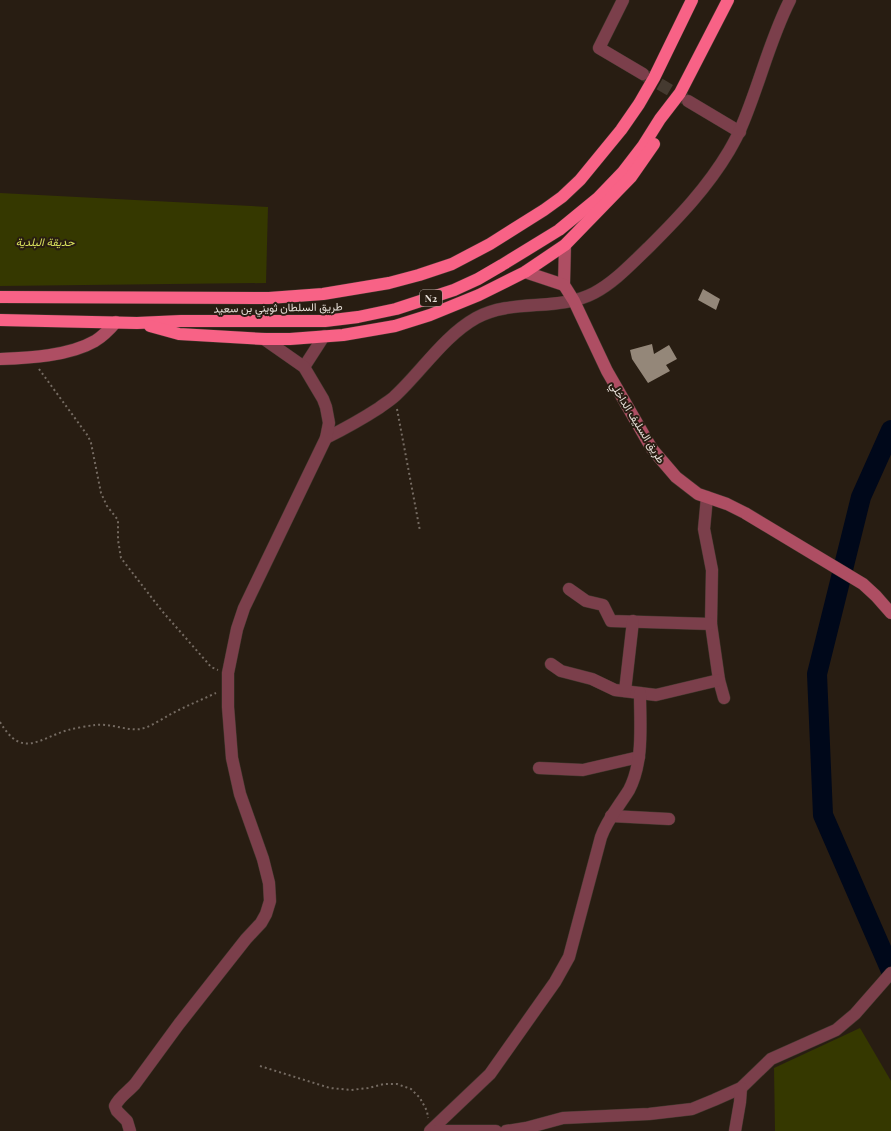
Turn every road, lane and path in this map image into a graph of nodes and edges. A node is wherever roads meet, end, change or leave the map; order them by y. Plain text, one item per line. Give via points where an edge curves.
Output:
1 (623, 0) edge
2 (692, 0) edge
3 (728, 0) edge
4 (790, 0) edge
5 (643, 74) tunnel mouth
6 (684, 97) junction
7 (740, 132) junction
8 (565, 245) junction
9 (525, 272) junction
10 (564, 285) junction
11 (0, 296) edge
12 (574, 301) junction
13 (0, 320) edge
14 (116, 322) junction
15 (137, 323) junction
16 (324, 336) junction
17 (264, 339) junction
18 (32, 358) junction
19 (0, 359) edge
20 (304, 367) junction
21 (395, 396) junction
22 (326, 438) junction
23 (707, 497) junction
24 (420, 531) dead end
25 (569, 589) dead end
26 (891, 613) edge
27 (633, 622) junction
28 (711, 624) junction
29 (551, 664) dead end
30 (228, 673) junction
31 (719, 680) junction
32 (228, 688) junction
33 (625, 691) junction
34 (640, 693) junction
35 (724, 698) dead end
36 (0, 722) edge
37 (639, 757) junction
38 (539, 768) dead end
39 (612, 816) junction
40 (669, 819) dead end
41 (891, 973) edge
42 (260, 1066) dead end
43 (741, 1088) junction
44 (431, 1129) edge
45 (130, 1131) edge
46 (496, 1131) edge
47 (506, 1131) edge
48 (735, 1131) edge

1 - 5 street via 599,48
2 - 11 highway, طريق السلطان ثويني بن سعيد / N2 via 639,104 580,180 544,210 452,264 388,284 315,295 269,298
3 - 6 highway, طريق السلطان ثويني بن سعيد / N2
4 - 7 street via 772,41
6 - 7 street
6 - 8 highway via 631,177
6 - 15 highway, طريق السلطان ثويني بن سعيد / N2 via 660,119 623,172 582,212 529,250 454,290 396,309 325,321
7 - 12 street via 717,171 686,210 610,283 593,294
8 - 9 highway
8 - 10 street
9 - 10 street
9 - 16 highway via 430,315 395,326
10 - 12 street, طريق السليف الداخلي
12 - 21 street via 501,310 476,318 438,350
12 - 23 street, طريق السليف الداخلي via 607,371 652,449 676,477 698,494
13 - 14 highway, طريق السلطان ثويني بن سعيد / N2
14 - 15 highway, طريق السلطان ثويني بن سعيد / N2
14 - 18 street via 96,340 84,346
15 - 17 highway via 179,334
16 - 17 highway
16 - 20 street
17 - 20 street
18 - 19 street
18 - 30 path via 91,443 101,494 118,520 121,558 162,611 211,667
20 - 22 street via 326,407 329,423
21 - 22 street via 350,426
21 - 24 path
22 - 30 street via 244,608 236,629
23 - 26 street, طريق السليف الداخلي via 745,513 863,584
23 - 28 street via 704,530 712,570
25 - 27 street via 586,601 602,605 611,621
27 - 28 street
27 - 33 street
28 - 31 street
29 - 33 street via 561,671 592,679 615,690
30 - 32 street
31 - 34 street via 656,695
31 - 35 street
32 - 36 path via 141,729 95,725 68,730 30,744 17,741
32 - 45 street via 232,758 236,780 263,859 270,901 261,923 179,1024 135,1084 118,1099 115,1106 127,1121
33 - 34 street
34 - 37 street
37 - 38 street via 582,770
37 - 39 street via 629,789
39 - 40 street
39 - 44 street via 601,837 569,958 490,1074
41 - 43 street via 855,1014 836,1030 771,1058
42 - 44 path via 330,1088 351,1090 397,1084 411,1089 427,1111
43 - 47 street via 692,1109 563,1118
43 - 48 street
44 - 46 street

